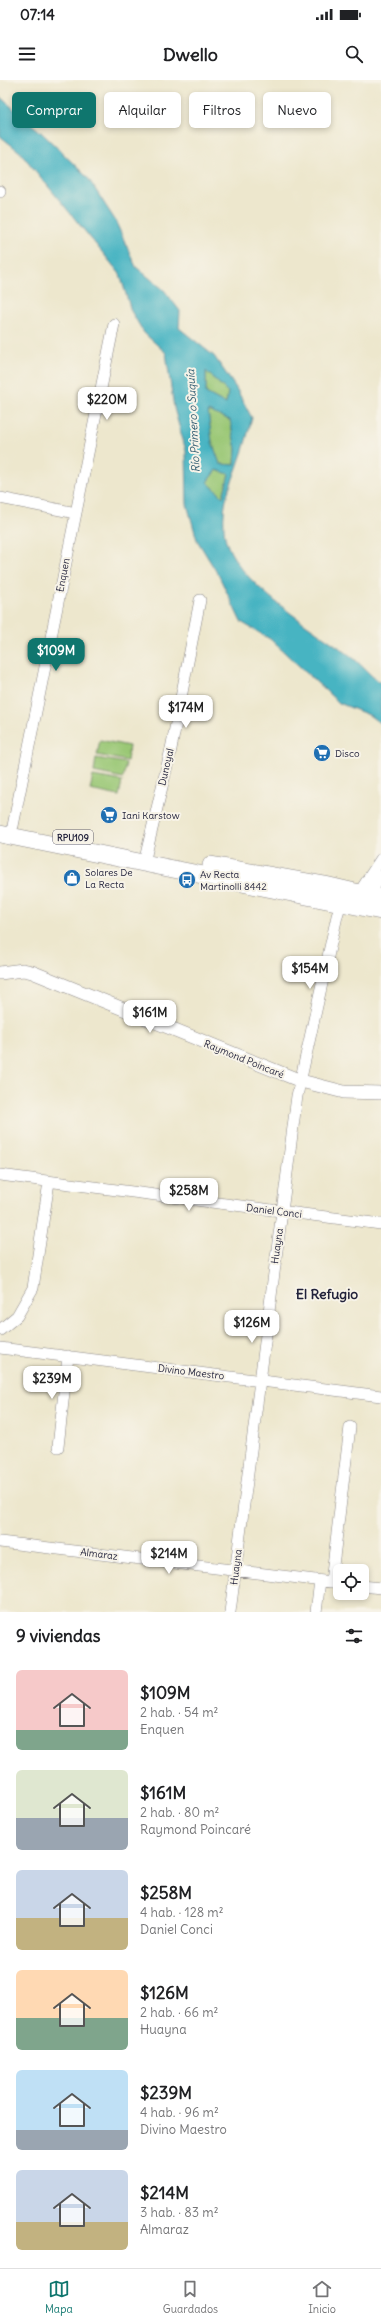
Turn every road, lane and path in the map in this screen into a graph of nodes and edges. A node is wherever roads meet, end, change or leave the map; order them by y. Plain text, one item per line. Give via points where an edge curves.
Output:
1 (114, 324) dead end
2 (0, 498) edge
3 (76, 513) junction
4 (200, 600) dead end
5 (4, 828) edge
6 (145, 857) junction
7 (381, 859) edge
8 (381, 876) edge
9 (365, 901) edge
10 (0, 973) edge
11 (301, 1081) junction
12 (381, 1093) edge
13 (0, 1175) edge
14 (49, 1182) junction
15 (282, 1212) junction
16 (381, 1224) edge
17 (0, 1330) edge
18 (0, 1348) edge
19 (68, 1356) junction
20 (259, 1380) junction
21 (381, 1396) edge
22 (350, 1427) dead end
23 (58, 1447) dead end
24 (0, 1542) edge
25 (235, 1572) junction
26 (330, 1582) edge
27 (369, 1587) edge
28 (381, 1588) edge
29 (230, 1612) edge
30 (316, 1612) edge

1 - 3 street, Enquen
2 - 3 street
3 - 5 street, Enquen
4 - 6 street, Dunoyal
5 - 6 main road, RPU109
6 - 9 main road, RPU109
6 - 9 main road, RPU109 via 284,892
7 - 9 street
8 - 9 street
9 - 11 street, Huayna
10 - 11 street, Raymond Poincaré via 23,970 32,972
11 - 12 street, Raymond Poincaré via 344,1092
11 - 15 street, Huayna
13 - 14 street, Daniel Conci
14 - 15 street, Daniel Conci
14 - 17 street via 33,1288 17,1316
15 - 16 street, Daniel Conci
15 - 20 street, Huayna
18 - 19 street, Divino Maestro
19 - 20 street, Divino Maestro
19 - 23 street
20 - 21 street, Divino Maestro
20 - 25 street, Huayna
22 - 26 street
24 - 25 street, Almaraz
25 - 26 street, Almaraz
25 - 29 street, Huayna
26 - 30 street
27 - 28 street

